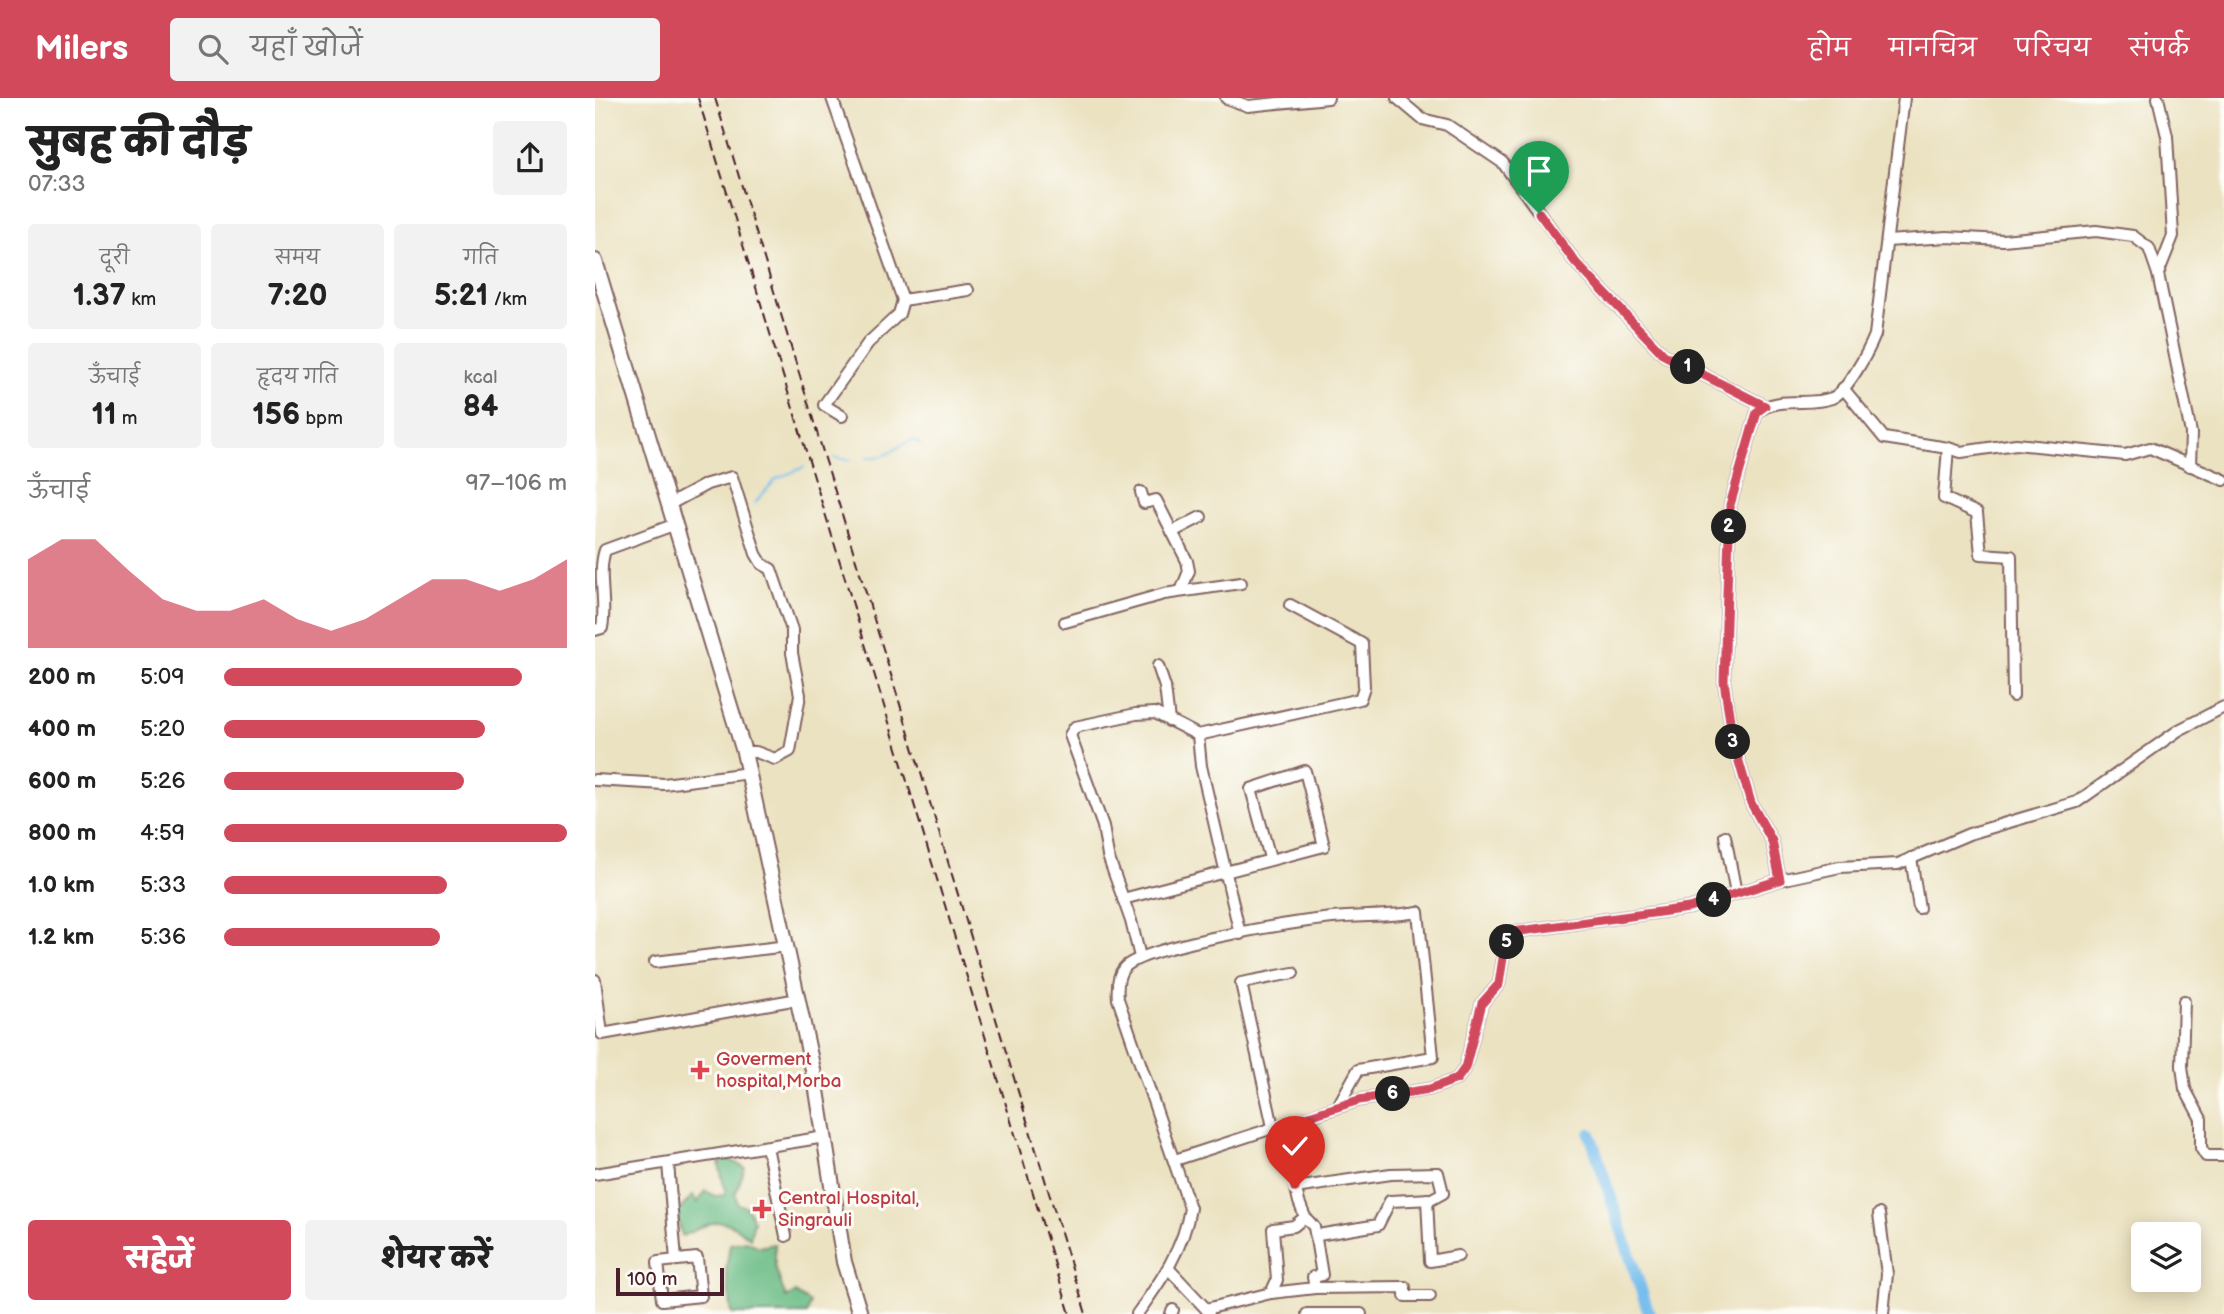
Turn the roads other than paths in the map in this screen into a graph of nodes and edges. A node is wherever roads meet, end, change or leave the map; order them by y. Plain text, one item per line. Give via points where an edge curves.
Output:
1 (832, 98) edge
2 (1226, 98) edge
3 (1328, 98) edge
4 (1397, 98) edge
5 (1904, 98) edge
6 (2158, 98) edge
7 (1887, 242) junction
8 (595, 261) edge
9 (2158, 274) junction
10 (968, 289) dead end
11 (903, 300) junction
12 (1843, 388) junction
13 (835, 394) dead end
14 (1765, 406) junction
15 (1948, 447) junction
16 (2190, 466) junction
17 (2224, 481) edge
18 (1141, 492) dead end
19 (670, 504) junction
20 (1201, 517) dead end
21 (676, 524) junction
22 (1172, 532) junction
23 (1241, 583) dead end
24 (1181, 591) junction
25 (1290, 604) dead end
26 (1065, 622) dead end
27 (595, 630) edge
28 (1158, 666) dead end
29 (2013, 696) dead end
30 (2224, 707) edge
31 (1169, 720) junction
32 (1198, 735) junction
33 (744, 752) junction
34 (749, 773) junction
35 (595, 780) edge
36 (1725, 836) dead end
37 (1270, 858) junction
38 (1912, 858) junction
39 (1226, 871) junction
40 (1780, 880) junction
41 (1736, 893) junction
42 (1123, 900) junction
43 (1919, 908) dead end
44 (1240, 934) junction
45 (787, 946) junction
46 (1140, 957) junction
47 (655, 962) dead end
48 (1293, 973) dead end
49 (595, 980) edge
50 (798, 999) junction
51 (2184, 1001) dead end
52 (1338, 1106) junction
53 (1277, 1126) junction
54 (825, 1137) junction
55 (767, 1147) junction
56 (2224, 1156) edge
57 (1175, 1160) junction
58 (668, 1163) junction
59 (595, 1174) edge
60 (1295, 1188) junction
61 (1427, 1199) junction
62 (1879, 1214) dead end
63 (1305, 1217) junction
64 (1318, 1235) dead end
65 (786, 1236) dead end
66 (1458, 1256) dead end
67 (676, 1260) junction
68 (1168, 1268) junction
69 (1315, 1288) junction
70 (1271, 1293) junction
71 (1430, 1296) dead end
72 (1209, 1311) edge
73 (860, 1314) edge
74 (1137, 1314) edge
75 (1307, 1314) edge
76 (1361, 1314) edge
77 (1883, 1314) edge

1 - 11 street
2 - 3 street via 1248,106
4 - 14 street via 1423,119 1447,125 1503,163 1576,263 1664,355
5 - 7 street
6 - 9 street via 2167,136 2173,236
7 - 9 street via 1947,237 2003,240 2096,231 2133,236 2150,247
7 - 12 street via 1875,335
8 - 19 main road
9 - 16 street via 2191,433
10 - 11 street
11 - 13 street via 899,314 843,374
12 - 14 street via 1832,398
12 - 15 street via 1884,439
14 - 40 street via 1757,412 1730,505 1724,681 1733,741 1751,803 1772,841
15 - 16 street via 1961,452 2016,444 2125,455 2150,448
15 - 29 street via 1944,498 1977,513 1981,554 2011,556
16 - 17 street
18 - 22 street via 1144,503 1156,500
19 - 21 main road
19 - 33 street via 707,484 732,477 756,554 771,569 789,618 800,695 790,751 775,759
20 - 22 street
21 - 27 street via 605,550 601,562 605,611 602,628
21 - 33 main road
22 - 24 street via 1189,571
23 - 24 street
24 - 26 street
25 - 32 street via 1362,644 1364,687 1360,699
28 - 31 street
30 - 38 street via 2179,730 2077,802 1969,834
31 - 32 street
31 - 42 street via 1155,713 1136,714 1075,727 1070,735 1103,826
32 - 39 street
33 - 34 main road
34 - 35 street via 664,784
34 - 45 main road
36 - 41 street
37 - 37 street via 1251,789 1305,771 1324,846
37 - 39 street
38 - 40 street via 1898,864 1840,867
38 - 43 street
39 - 42 street
39 - 44 street
40 - 41 street
41 - 52 street via 1689,908 1513,932 1505,945 1499,984 1482,1003 1465,1068 1457,1079 1430,1089
42 - 46 street
44 - 46 street
44 - 52 street via 1333,918 1417,912 1433,1057 1358,1070
45 - 47 street
45 - 50 main road
46 - 57 street via 1124,969 1117,982 1118,999
48 - 53 street via 1241,983
49 - 50 street via 602,1034
50 - 54 main road
51 - 56 street via 2185,1089 2201,1119 2201,1148 2206,1156
52 - 53 street
53 - 57 street
53 - 60 street
54 - 55 street
54 - 73 main road via 844,1262
55 - 58 street
55 - 65 street
57 - 68 street via 1190,1208 1186,1232
58 - 59 street
58 - 67 street
60 - 61 street via 1438,1172 1443,1193
60 - 63 street
61 - 64 street via 1390,1201 1378,1225
61 - 66 street via 1430,1261
62 - 77 street via 1887,1274
63 - 69 street via 1314,1227 1322,1275 1313,1277
63 - 70 street via 1294,1226 1273,1228 1277,1280
67 - 67 street via 697,1258 701,1296 662,1300 658,1262
68 - 72 street
68 - 74 street
69 - 70 street
69 - 71 street via 1405,1287 1405,1296
70 - 72 street
75 - 76 street

